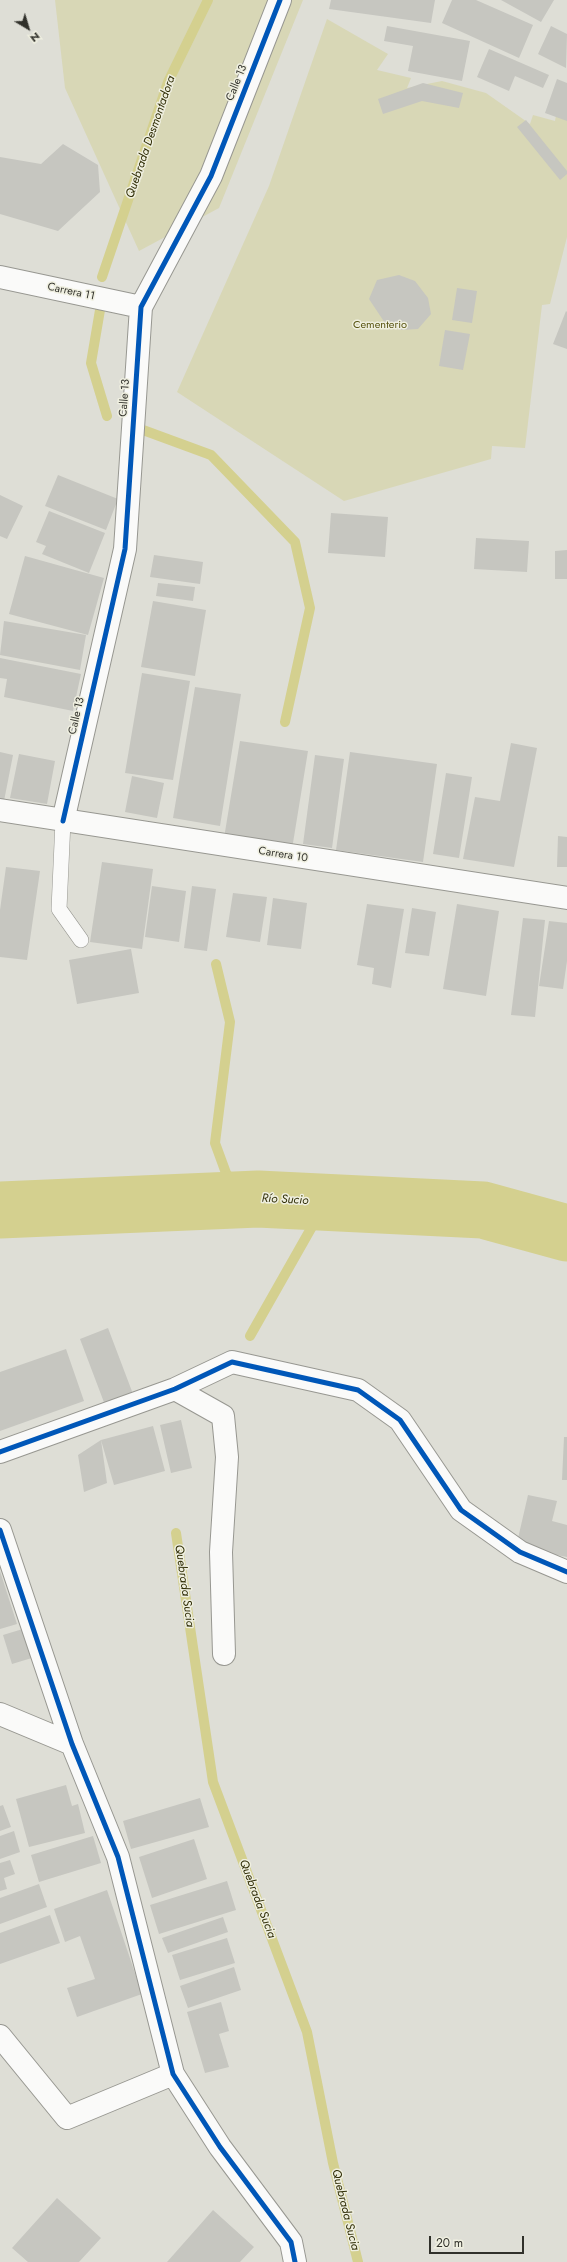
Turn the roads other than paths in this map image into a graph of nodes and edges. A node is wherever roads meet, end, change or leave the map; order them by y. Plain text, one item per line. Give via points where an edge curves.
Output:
1 (280, 0) edge
2 (0, 277) edge
3 (141, 307) junction
4 (0, 810) edge
5 (63, 821) junction
6 (567, 898) edge
7 (81, 940) dead end
8 (175, 1389) junction
9 (0, 1452) edge
10 (0, 1530) edge
11 (567, 1572) edge
12 (224, 1654) dead end
13 (0, 1714) edge
14 (72, 1744) junction
15 (0, 2036) edge
16 (173, 2074) junction
17 (295, 2262) edge

1 - 3 street, Calle 13 via 211,176
2 - 3 street, Carrera 11
3 - 5 street, Calle 13 via 125,549
4 - 5 street, Carrera 10
5 - 6 street, Carrera 10
5 - 7 lane, Calle 13 via 59,909
8 - 9 street
8 - 11 street via 232,1362 358,1390 400,1420 461,1510 520,1552
8 - 12 street via 223,1416 227,1456 221,1552
10 - 14 street
13 - 14 street
14 - 16 street via 118,1857
15 - 16 street via 67,2118
16 - 17 street via 220,2147 291,2242

